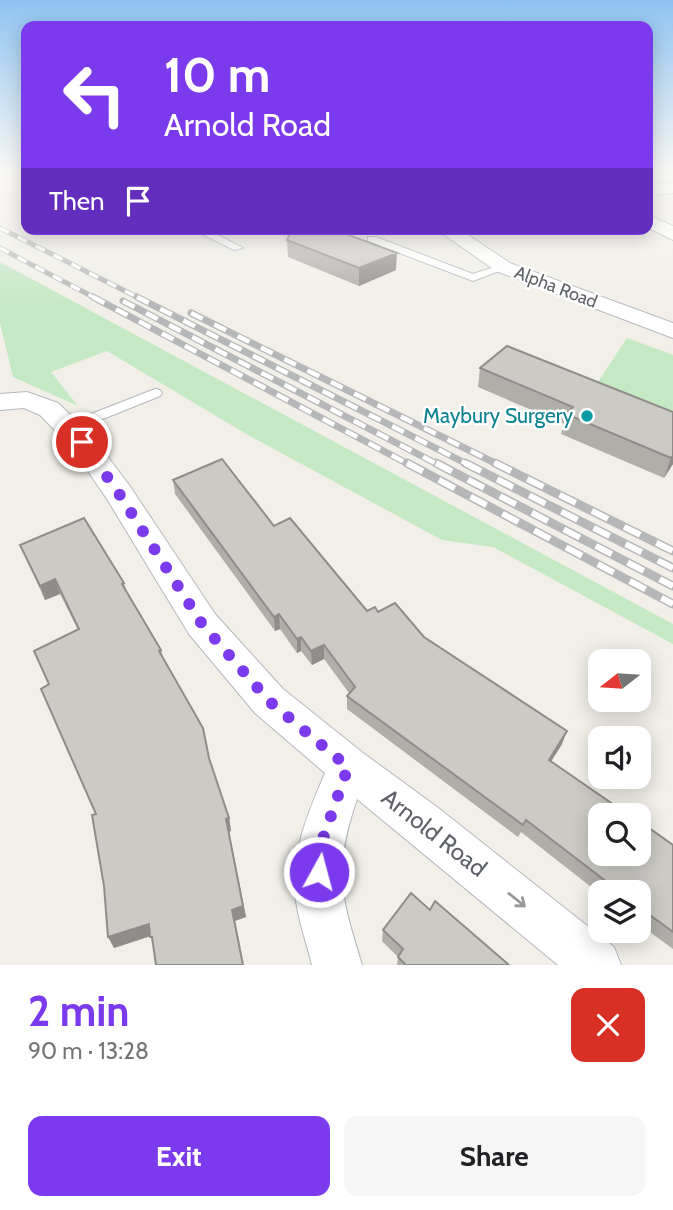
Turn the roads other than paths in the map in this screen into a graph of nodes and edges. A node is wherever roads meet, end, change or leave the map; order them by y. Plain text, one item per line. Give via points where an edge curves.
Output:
1 (653, 224) edge
2 (673, 234) edge
3 (210, 235) edge
4 (454, 235) edge
5 (372, 239) dead end
6 (238, 248) dead end
7 (503, 267) junction
8 (673, 331) edge
9 (155, 393) dead end
10 (0, 402) edge
11 (68, 428) junction
12 (348, 767) junction
13 (337, 965) edge
14 (596, 965) edge

1 - 2 street
3 - 6 lane
4 - 7 street, Alpha Road
5 - 7 lane via 474,278
7 - 8 street, Alpha Road
9 - 11 lane
10 - 11 street, Arnold Road via 38,404
11 - 12 street, Arnold Road via 118,492 202,624 269,701
12 - 13 street via 319,850 318,894
12 -> 14 street, Arnold Road

